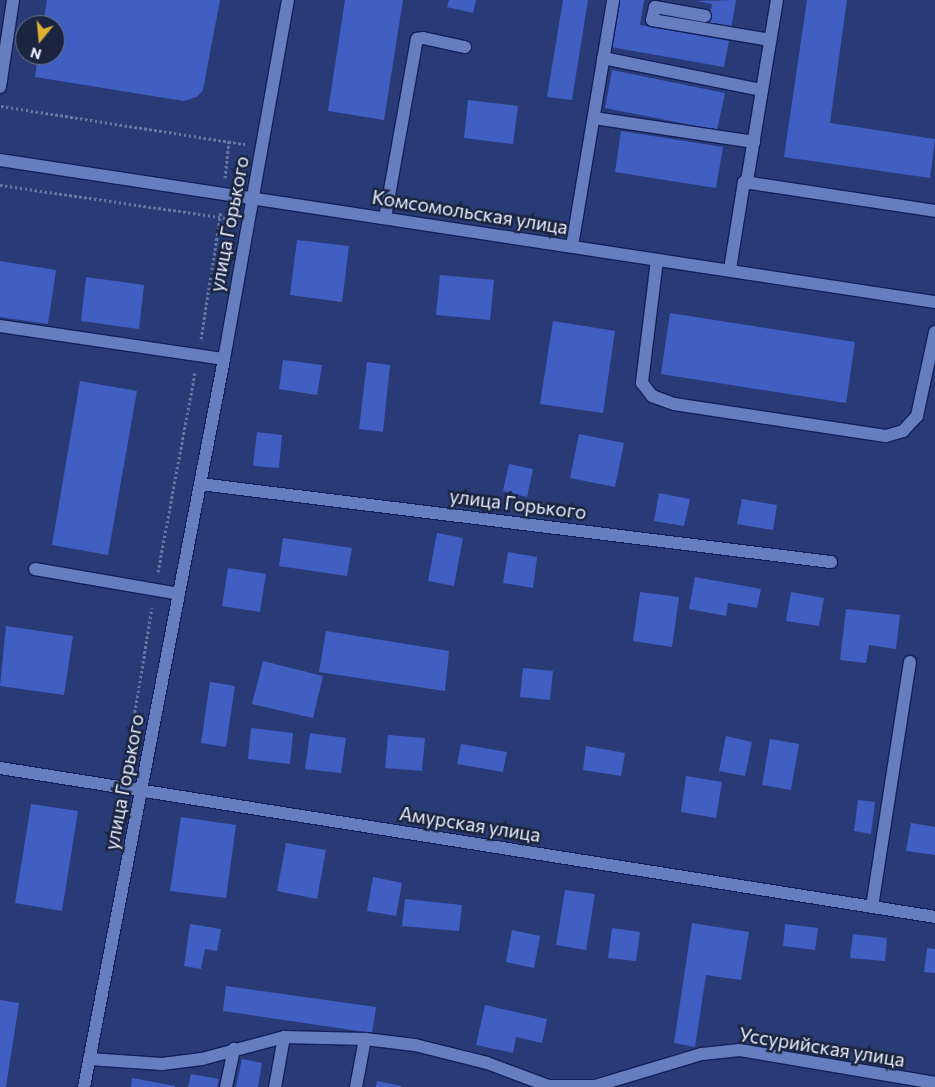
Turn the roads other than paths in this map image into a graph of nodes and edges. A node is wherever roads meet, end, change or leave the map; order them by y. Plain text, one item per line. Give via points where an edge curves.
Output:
1 (13, 0) edge
2 (288, 0) edge
3 (613, 0) edge
4 (777, 0) edge
5 (705, 16) dead end
6 (770, 40) junction
7 (465, 47) dead end
8 (604, 58) junction
9 (0, 87) edge
10 (762, 90) junction
11 (594, 118) junction
12 (754, 142) junction
13 (0, 160) edge
14 (747, 181) junction
15 (252, 198) junction
16 (935, 211) edge
17 (386, 218) junction
18 (572, 246) junction
19 (656, 260) junction
20 (730, 269) junction
21 (935, 302) edge
22 (0, 326) edge
23 (935, 332) edge
24 (224, 358) junction
25 (200, 484) junction
26 (832, 562) dead end
27 (35, 570) dead end
28 (179, 594) junction
29 (910, 662) dead end
30 (0, 768) edge
31 (141, 791) junction
32 (872, 907) junction
33 (935, 917) edge
34 (284, 1037) junction
35 (365, 1039) junction
36 (234, 1049) junction
37 (89, 1059) junction
38 (935, 1083) edge
39 (84, 1087) edge
40 (226, 1087) edge
41 (275, 1087) edge
42 (356, 1087) edge

1 - 9 main road
2 - 15 main road, улица Горького
3 - 8 main road
4 - 6 main road
5 - 6 main road via 655,6 652,20
6 - 10 main road
7 - 17 main road via 423,38 417,40
8 - 10 main road
8 - 11 main road
10 - 12 main road
11 - 12 main road
11 - 18 main road
12 - 14 main road
13 - 15 main road, Комсомольская улица
14 - 16 main road
14 - 20 main road via 741,184
15 - 17 main road, Комсомольская улица
15 - 24 main road, улица Горького
17 - 18 main road, Комсомольская улица
18 - 19 main road, Комсомольская улица
19 - 20 main road, Комсомольская улица
19 - 23 main road via 642,383 652,396 674,404 886,436 903,431 917,416
20 - 21 main road, Комсомольская улица
22 - 24 main road
24 - 25 main road, улица Горького
25 - 26 main road, улица Горького
25 - 28 main road, улица Горького
27 - 28 main road
28 - 31 main road, улица Горького
29 - 32 main road
30 - 31 main road, Амурская улица
31 - 32 main road, Амурская улица
31 - 37 main road, улица Горького
32 - 33 main road, Амурская улица
34 - 35 main road, Уссурийская улица
34 - 36 main road, Уссурийская улица
34 - 41 main road
35 - 38 main road, Уссурийская улица via 415,1045 487,1063 549,1086 595,1086 702,1054 740,1050
35 - 42 main road
36 - 37 main road, Уссурийская улица via 202,1059 162,1064
36 - 40 main road
37 - 39 main road, улица Горького

